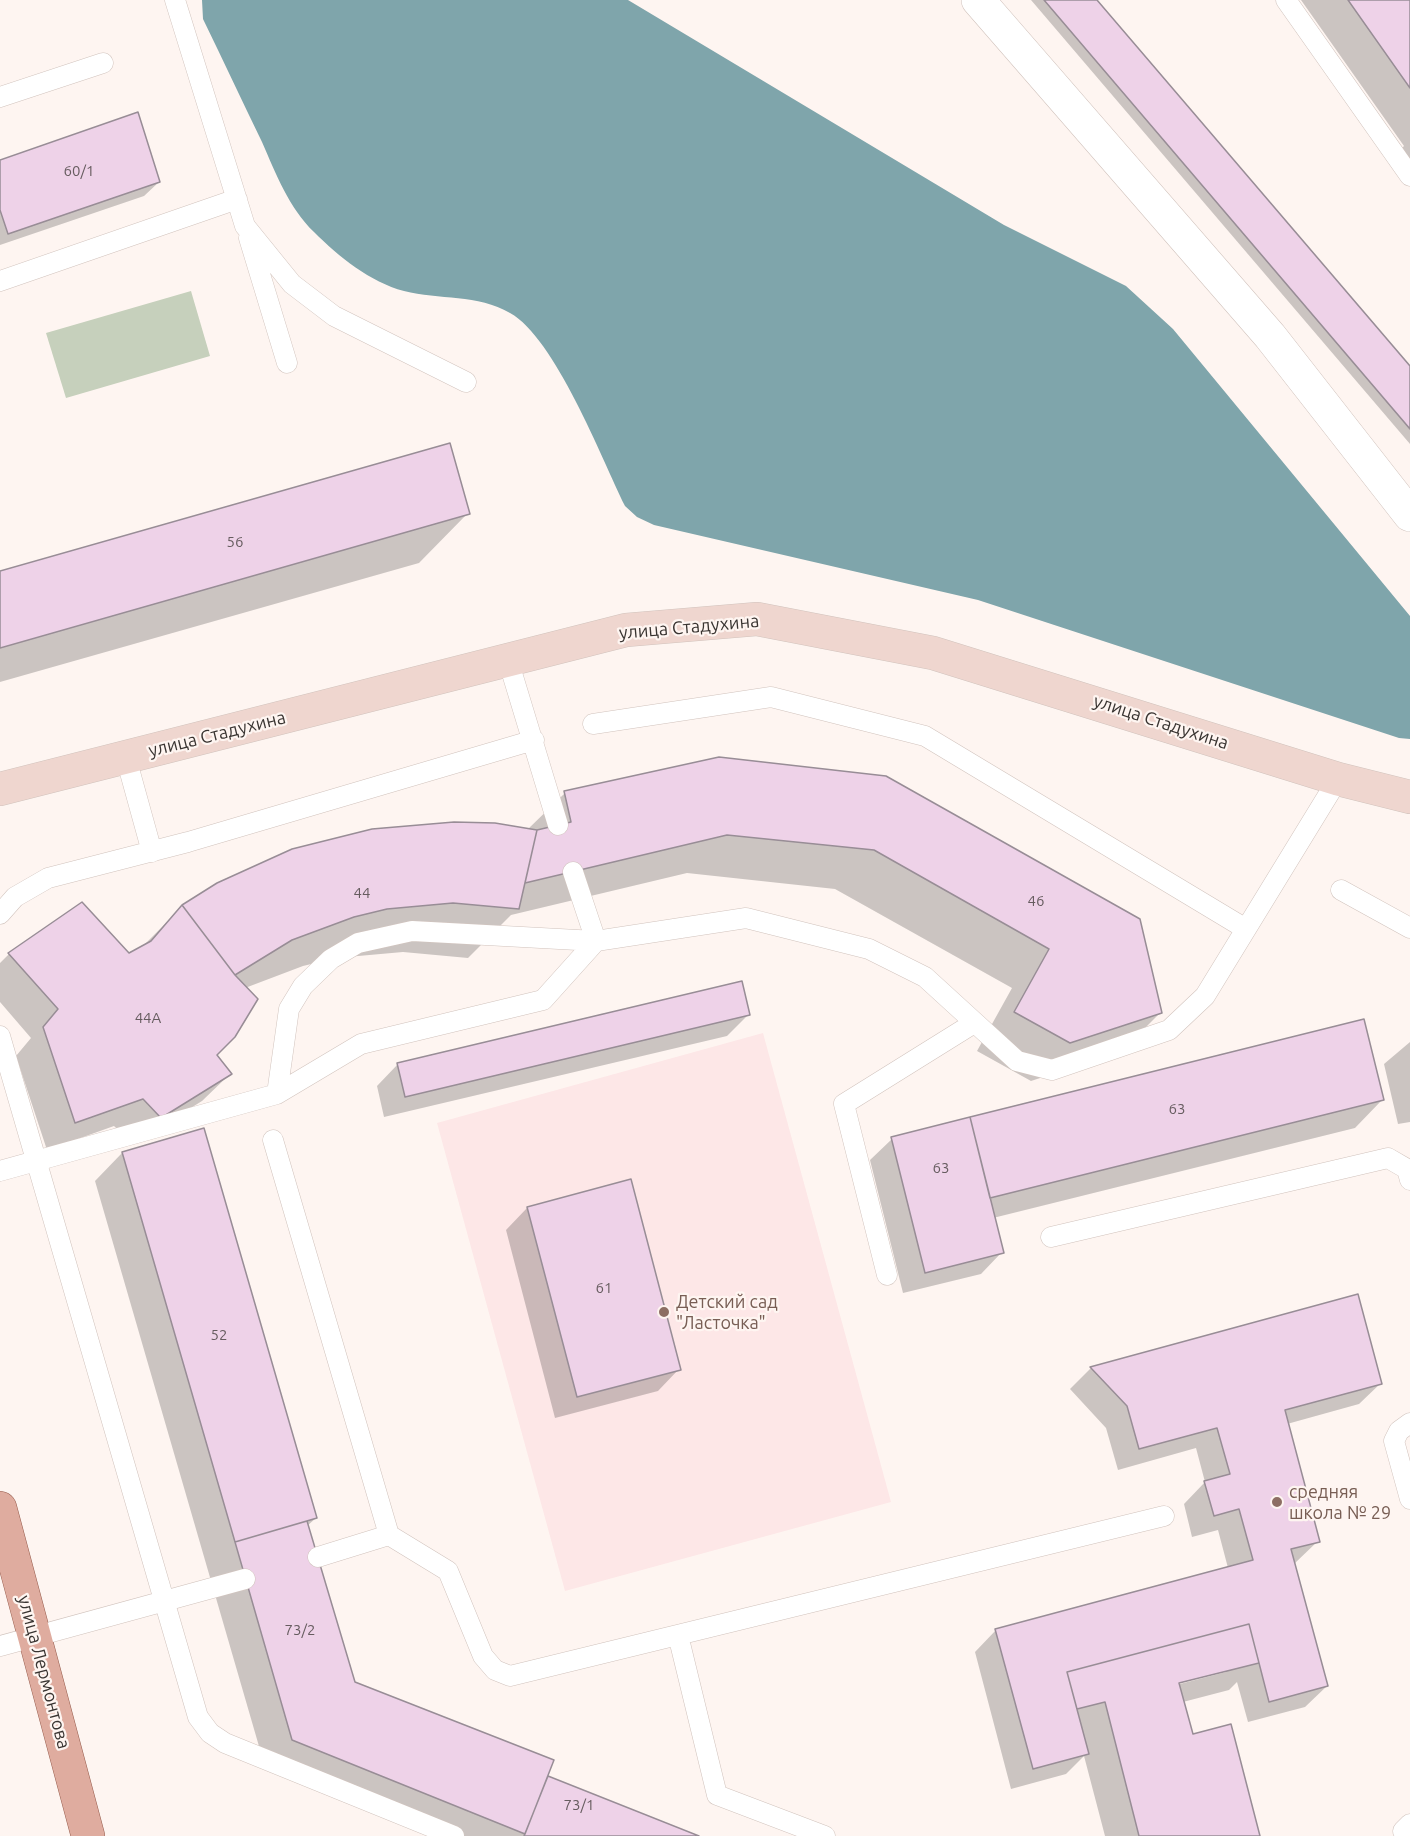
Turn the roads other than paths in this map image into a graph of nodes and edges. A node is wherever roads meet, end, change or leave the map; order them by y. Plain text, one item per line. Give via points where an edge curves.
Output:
1 (175, 0) edge
2 (978, 0) edge
3 (1286, 0) edge
4 (103, 63) dead end
5 (0, 97) edge
6 (1410, 176) edge
7 (237, 199) junction
8 (245, 226) junction
9 (0, 281) edge
10 (287, 363) dead end
11 (466, 382) dead end
12 (1410, 515) edge
13 (508, 660) junction
14 (593, 724) dead end
15 (534, 740) junction
16 (126, 758) junction
17 (1338, 779) junction
18 (0, 789) edge
19 (1410, 797) edge
20 (558, 825) dead end
21 (152, 852) junction
22 (573, 872) dead end
23 (1341, 890) dead end
24 (0, 914) edge
25 (1410, 928) edge
26 (1246, 929) junction
27 (596, 941) junction
28 (974, 1023) junction
29 (0, 1036) edge
30 (277, 1094) junction
31 (273, 1140) dead end
32 (36, 1161) junction
33 (0, 1171) edge
34 (1410, 1180) edge
35 (1051, 1237) dead end
36 (886, 1275) dead end
37 (1410, 1423) edge
38 (1410, 1499) edge
39 (0, 1508) edge
40 (1164, 1516) dead end
41 (389, 1535) junction
42 (318, 1557) dead end
43 (245, 1579) dead end
44 (163, 1601) junction
45 (678, 1635) junction
46 (34, 1636) junction
47 (0, 1646) edge
48 (88, 1836) edge
49 (454, 1836) edge
50 (825, 1836) edge

1 - 7 lane
2 - 12 street via 1270,336
3 - 6 lane
4 - 5 lane
7 - 8 lane
7 - 9 lane
8 - 10 lane
8 - 11 lane via 292,284 334,316
13 - 15 lane
13 - 16 street, улица Стадухина
13 - 17 street, улица Стадухина via 626,630 757,619 933,653
14 - 26 lane via 771,697 925,736
15 - 20 lane
15 - 21 lane
16 - 18 street, улица Стадухина
16 - 21 lane
17 - 19 street, улица Стадухина
17 - 26 lane
21 - 24 lane via 48,878 15,897
22 - 27 lane
23 - 25 lane
26 - 28 lane via 1205,996 1169,1030 1052,1070 1017,1062
27 - 28 lane via 746,918 869,949 925,977
27 - 30 lane via 543,1000 361,1044
27 - 30 lane via 412,931 358,943 331,959 303,986 290,1009
28 - 36 lane via 844,1104
29 - 32 lane
30 - 32 lane
31 - 41 lane
32 - 33 lane
32 - 44 lane
34 - 35 lane via 1407,1169 1388,1158
37 - 38 lane via 1394,1441
39 - 46 main road, улица Лермонтова
40 - 45 lane
41 - 42 lane
41 - 45 lane via 448,1571 483,1656 495,1670 510,1676
43 - 44 lane
44 - 46 lane
44 - 49 lane via 190,1696 210,1733 225,1743
45 - 50 lane via 717,1795
46 - 47 lane
46 - 48 main road, улица Лермонтова

